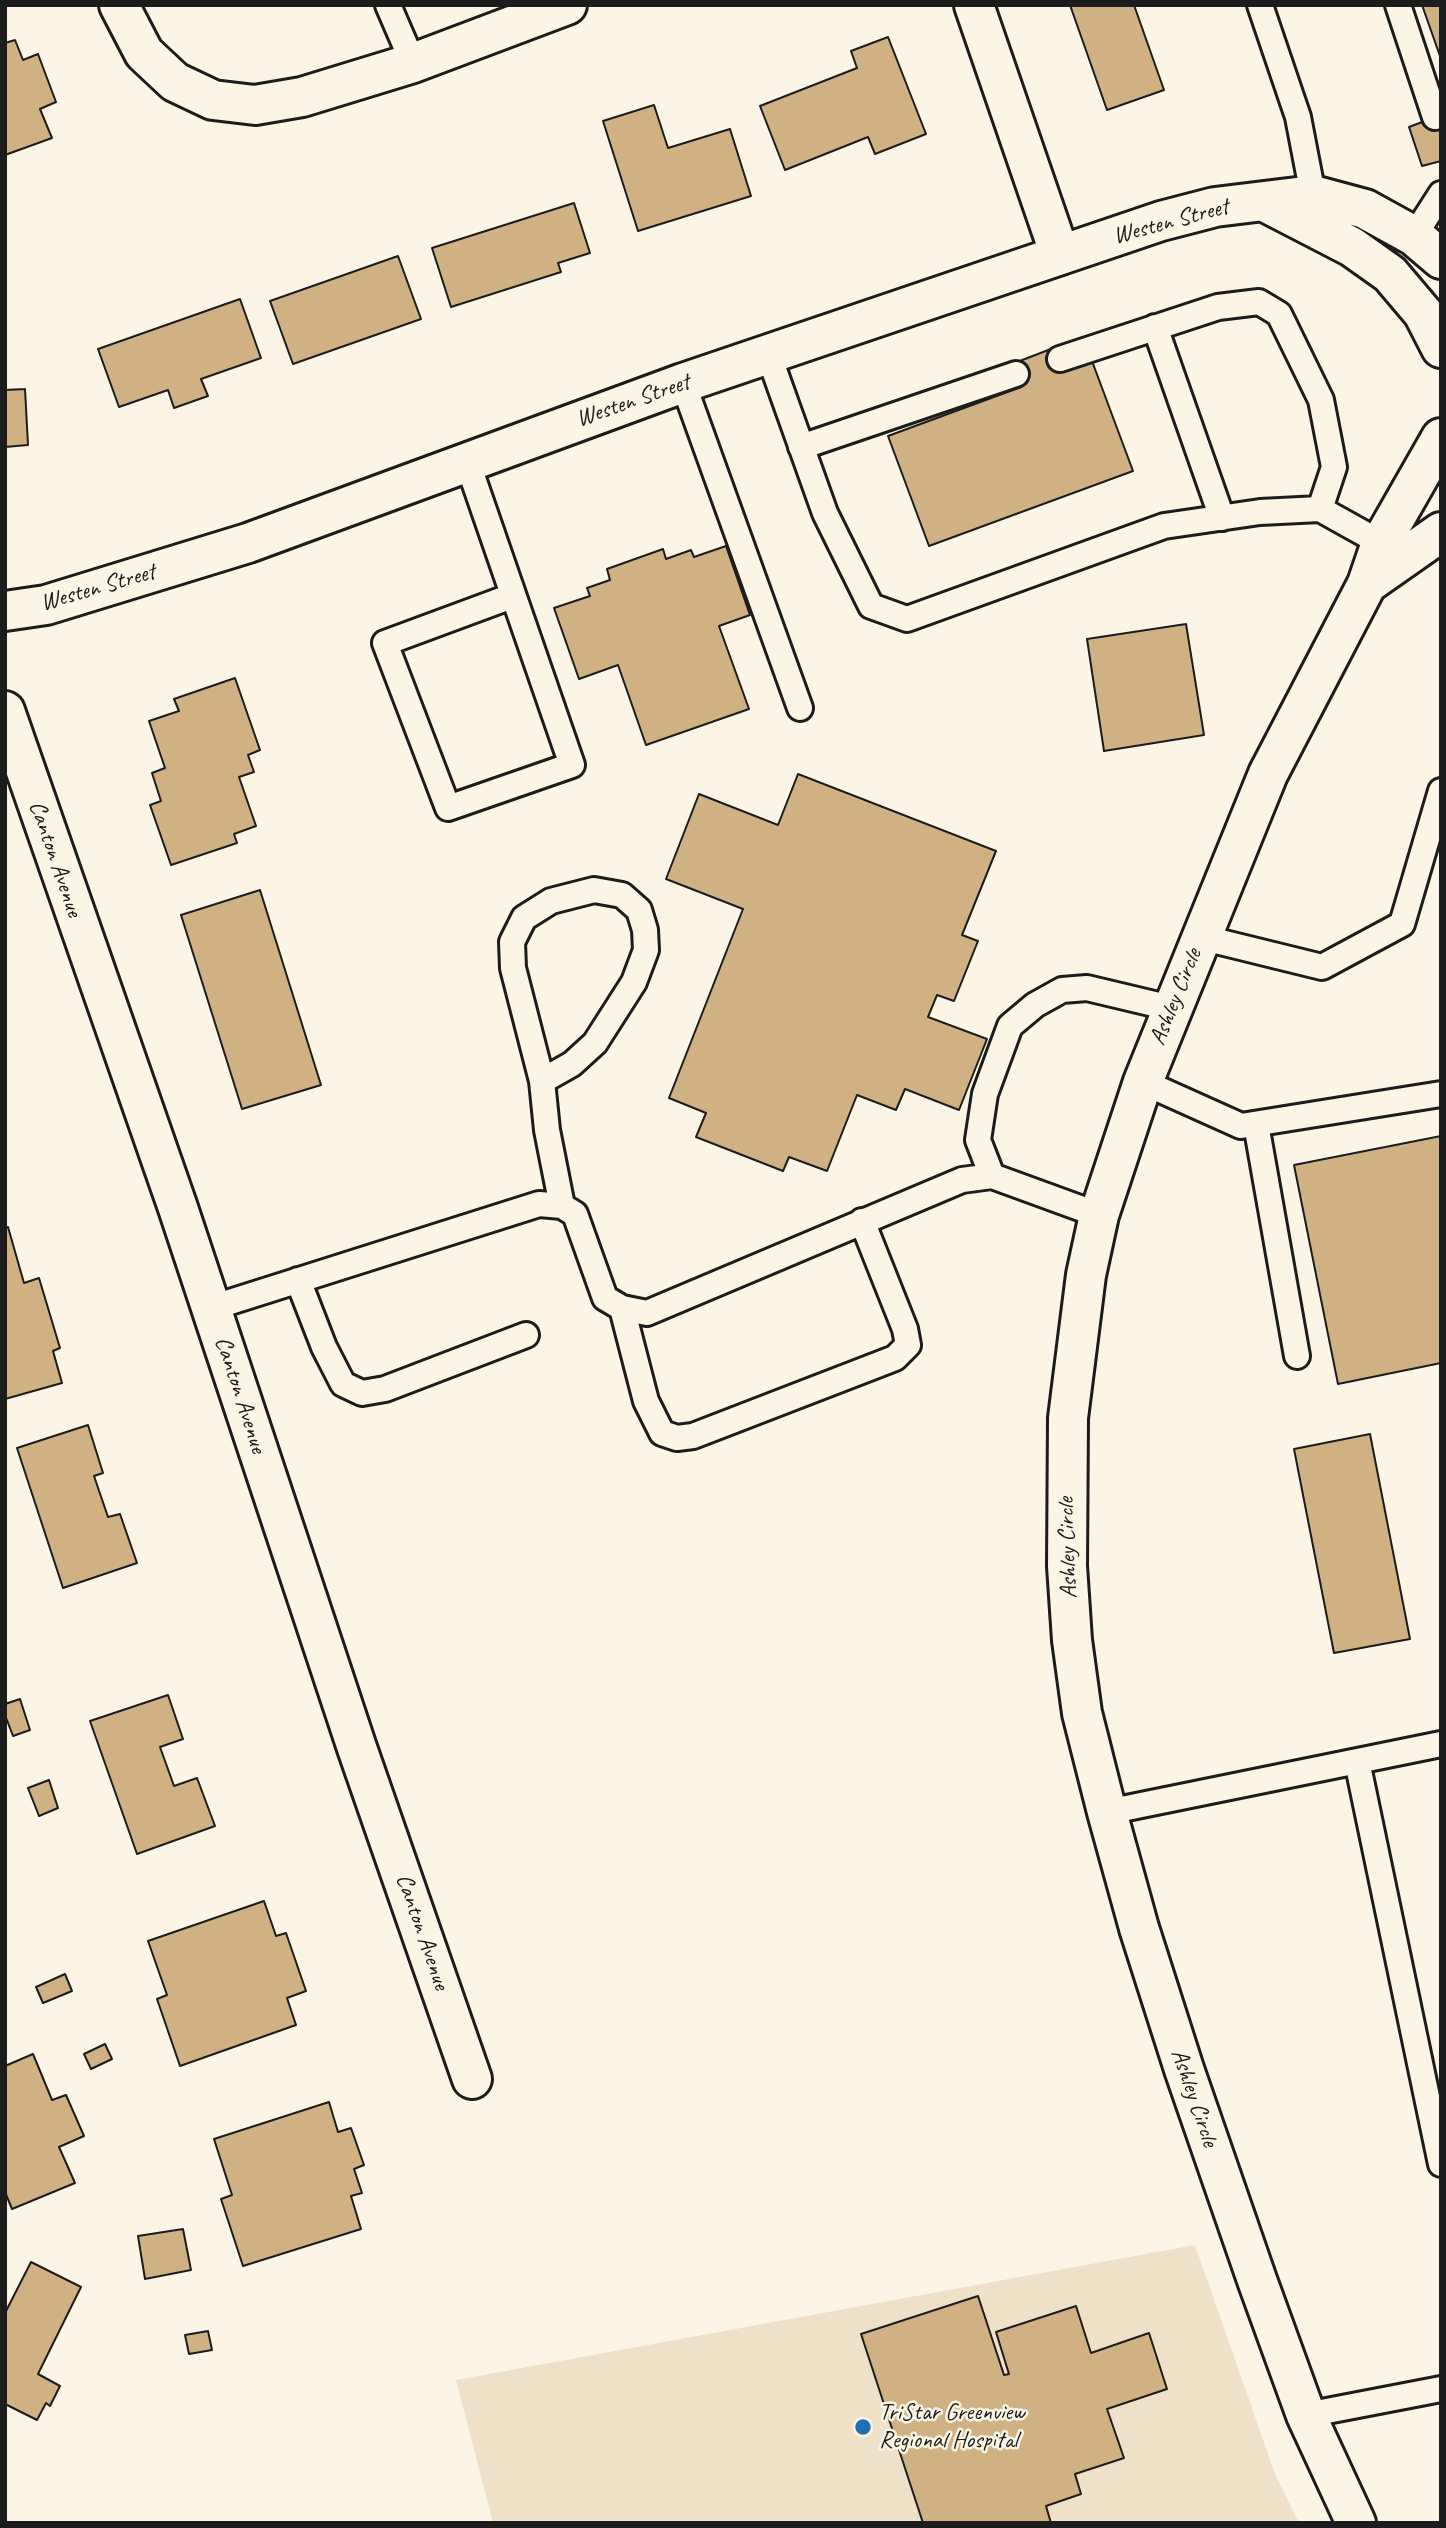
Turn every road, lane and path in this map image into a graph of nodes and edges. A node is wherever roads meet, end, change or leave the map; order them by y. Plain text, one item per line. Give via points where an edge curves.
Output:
1 (119, 5) edge
2 (388, 5) edge
3 (567, 5) edge
4 (974, 5) edge
5 (1260, 5) edge
6 (1398, 5) edge
7 (413, 63) junction
8 (1435, 117) dead end
9 (1441, 194) edge
10 (1313, 195) junction
11 (1265, 202) junction
12 (1427, 247) edge
13 (1060, 255) junction
14 (1155, 327) junction
15 (1441, 348) edge
16 (768, 354) junction
17 (1060, 359) dead end
18 (1016, 374) dead end
19 (682, 383) junction
20 (1441, 438) edge
21 (801, 447) junction
22 (467, 461) junction
23 (1320, 509) junction
24 (1222, 518) junction
25 (1441, 531) edge
26 (1381, 543) junction
27 (1367, 584) junction
28 (512, 596) junction
29 (5, 611) edge
30 (800, 708) dead end
31 (5, 711) edge
32 (1441, 792) edge
33 (1200, 937) junction
34 (1171, 1007) junction
35 (542, 1081) junction
36 (1143, 1082) junction
37 (1441, 1094) edge
38 (1256, 1124) junction
39 (992, 1176) junction
40 (562, 1206) junction
41 (1099, 1215) junction
42 (862, 1221) junction
43 (298, 1280) junction
44 (211, 1308) junction
45 (622, 1308) junction
46 (526, 1335) dead end
47 (1297, 1356) dead end
48 (1441, 1744) edge
49 (1357, 1761) junction
50 (1107, 1812) junction
51 (472, 2079) dead end
52 (1441, 2164) edge
53 (1441, 2389) edge
54 (1306, 2415) junction
55 (1356, 2523) edge

1 - 7 street via 158,69 193,93 213,100 255,105 302,97
2 - 7 lane
3 - 7 street
4 - 13 street
5 - 10 lane via 1297,117
6 - 8 lane
9 - 12 lane
10 - 11 street, Westen Street
10 - 12 street, Westen Street via 1365,209
11 - 13 street, Westen Street via 1215,207
11 - 15 street, Westen Street via 1352,247 1390,274 1423,313
13 - 16 street, Westen Street
14 - 17 lane
14 - 23 lane via 1218,307 1259,302 1279,314 1321,400 1334,467
14 - 24 lane
16 - 19 street, Westen Street
16 - 21 lane
18 - 21 lane
19 - 22 street, Westen Street
19 - 30 lane
20 - 26 street, Ashley Circle
21 - 24 lane via 825,513 870,606 907,619 1164,526
22 - 28 lane
22 - 29 street, Westen Street via 248,543 46,606
23 - 24 lane
23 - 26 lane
25 - 27 street, Ashley Circle
26 - 27 street, Ashley Circle
27 - 33 street, Ashley Circle via 1268,774
28 - 28 lane via 572,765 448,808 386,643
31 - 44 street, Canton Avenue
32 - 33 lane via 1402,924 1322,967
33 - 34 street, Ashley Circle
34 - 36 street, Ashley Circle
34 - 39 lane via 1087,988 1062,990 1010,1026 985,1094 978,1140
35 - 35 lane via 513,968 512,942 524,918 551,901 594,890 622,895 639,910 645,930 646,950 634,982 595,1043 572,1064
35 - 40 lane
36 - 38 lane via 1241,1126
36 - 41 street, Ashley Circle
37 - 38 lane
38 - 47 lane
39 - 41 lane
39 - 42 lane via 962,1180
40 - 43 lane via 539,1204
40 - 45 lane via 575,1214 605,1298
41 - 50 street, Ashley Circle via 1076,1346 1065,1491 1072,1640 1082,1713
42 - 45 lane via 647,1312
42 - 45 lane via 908,1345 895,1358 693,1436 677,1438 662,1433 646,1401
43 - 44 lane
43 - 46 lane via 343,1384 362,1392 385,1389
44 - 51 street, Canton Avenue
48 - 49 lane
49 - 50 lane
49 - 52 lane
50 - 54 street, Ashley Circle via 1184,2069
53 - 54 lane
54 - 55 street, Ashley Circle

